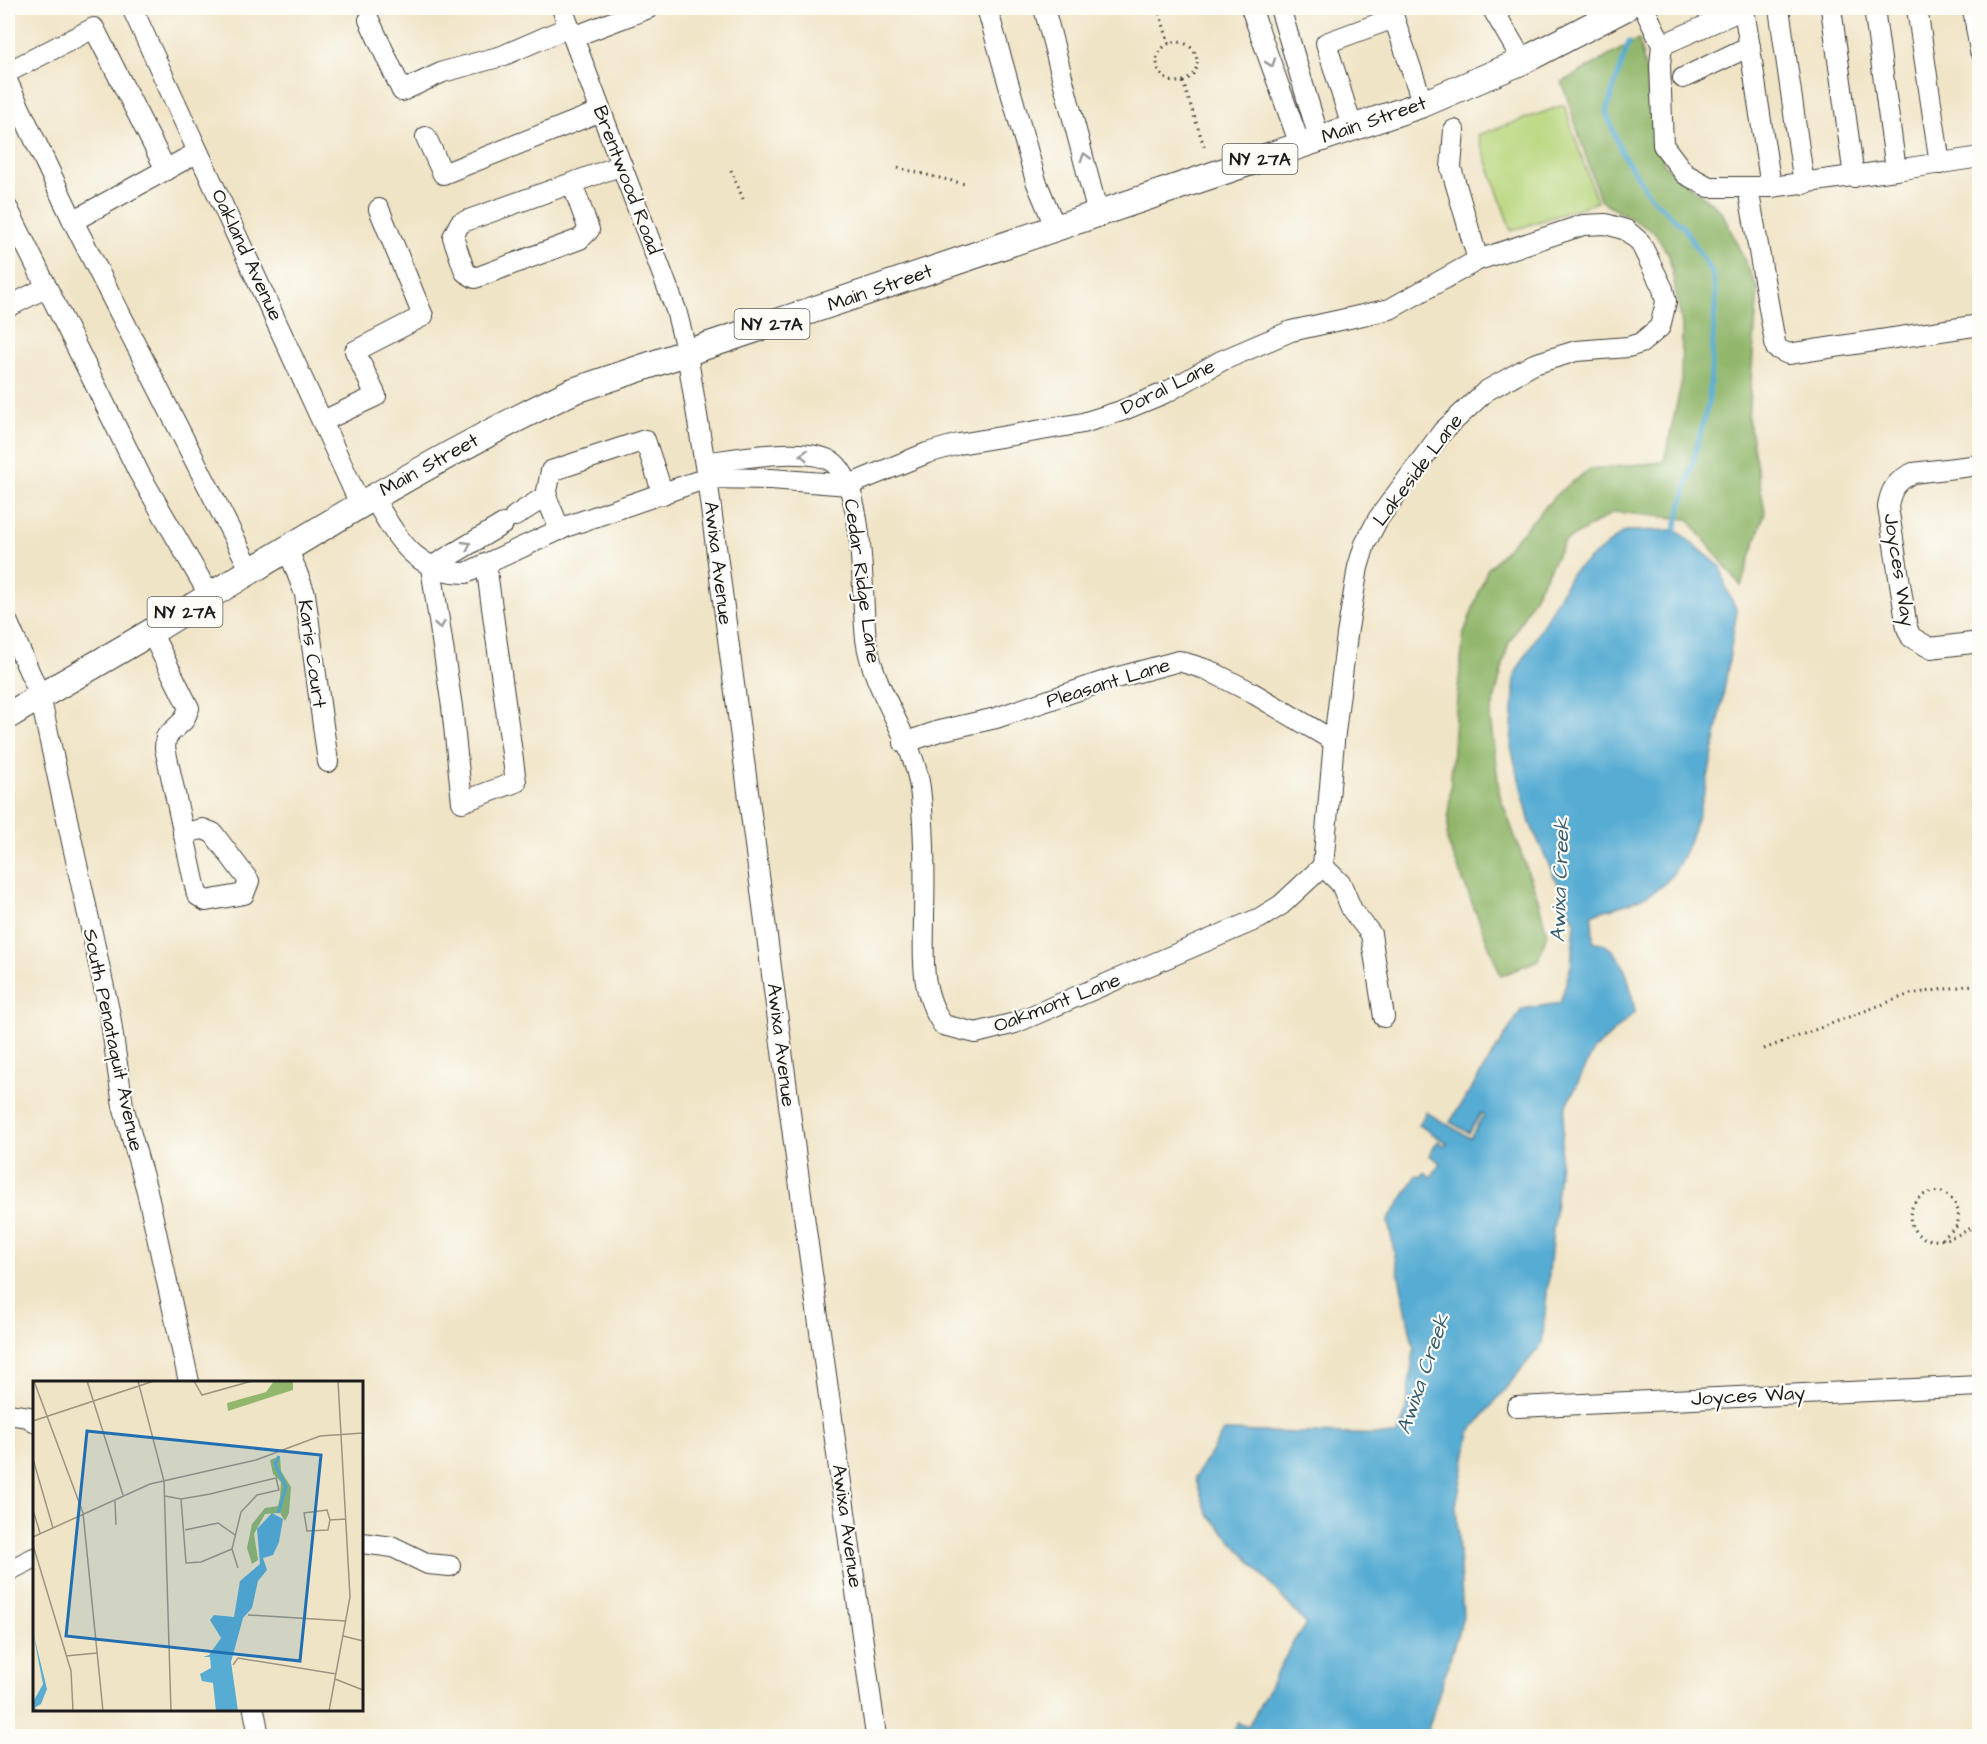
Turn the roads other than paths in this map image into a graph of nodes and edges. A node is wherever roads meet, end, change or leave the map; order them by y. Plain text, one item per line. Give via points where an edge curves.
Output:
1 (132, 8) edge
2 (562, 8) edge
3 (649, 8) edge
4 (987, 8) edge
5 (1044, 8) edge
6 (1251, 8) edge
7 (1280, 8) edge
8 (1492, 8) edge
9 (1625, 8) edge
10 (1644, 8) edge
11 (1745, 8) edge
12 (1779, 8) edge
13 (1831, 8) edge
14 (1874, 8) edge
15 (1917, 8) edge
16 (1973, 8) edge
17 (369, 20) dead end
18 (1978, 27) edge
19 (571, 32) junction
20 (1662, 45) junction
21 (1750, 46) junction
22 (1980, 51) edge
23 (1523, 61) junction
24 (8, 72) edge
25 (1683, 78) dead end
26 (8, 83) edge
27 (1423, 104) junction
28 (601, 111) junction
29 (1352, 127) junction
30 (1454, 130) dead end
31 (426, 137) dead end
32 (1310, 142) junction
33 (198, 152) junction
34 (1980, 157) edge
35 (1940, 164) junction
36 (622, 165) junction
37 (166, 170) junction
38 (1896, 170) junction
39 (1854, 177) junction
40 (572, 183) junction
41 (1804, 184) junction
42 (1748, 188) junction
43 (1771, 188) junction
44 (8, 209) edge
45 (379, 209) dead end
46 (1098, 214) junction
47 (73, 221) junction
48 (1056, 229) junction
49 (13, 233) edge
50 (1478, 260) junction
51 (45, 288) junction
52 (8, 307) edge
53 (1980, 325) edge
54 (687, 353) junction
55 (323, 421) junction
56 (1980, 465) edge
57 (706, 471) junction
58 (849, 485) junction
59 (663, 494) junction
60 (546, 496) junction
61 (366, 500) junction
62 (560, 530) junction
63 (288, 549) junction
64 (486, 564) junction
65 (431, 567) junction
66 (251, 572) junction
67 (210, 596) junction
68 (8, 622) edge
69 (152, 632) junction
70 (1980, 642) edge
71 (40, 696) junction
72 (8, 716) edge
73 (1334, 741) junction
74 (904, 743) junction
75 (328, 762) dead end
76 (183, 833) dead end
77 (1323, 866) junction
78 (1384, 1017) dead end
79 (189, 1381) edge
80 (1980, 1386) edge
81 (1516, 1407) dead end
82 (8, 1414) edge
83 (33, 1421) edge
84 (363, 1543) edge
85 (33, 1558) edge
86 (450, 1566) dead end
87 (8, 1571) edge
88 (254, 1711) edge
89 (260, 1737) edge
90 (876, 1737) edge

1 - 33 street, Oakland Avenue
2 - 19 street, Brentwood Road
3 - 19 street
4 - 48 street via 1036,181
46 -> 5 street
6 -> 32 street
7 - 32 street
8 - 23 street
9 - 23 main road, Main Street / NY 27A
10 - 20 street
11 - 20 street
11 - 21 street
12 - 41 street
13 - 39 street
14 - 38 street
15 - 35 street
16 - 18 street
17 - 19 street via 402,91 443,72
18 - 22 street
19 - 28 street, Brentwood Road
20 - 42 street via 1660,98 1664,145 1669,155 1685,174 1709,187
21 - 25 street
21 - 43 street
23 - 27 main road, Main Street / NY 27A
24 - 37 street via 94,28
26 - 47 street
27 - 29 main road, Main Street / NY 27A
27 - 29 street via 1394,18 1326,43
28 - 31 street via 443,174
28 - 36 street, Brentwood Road
29 - 32 main road, Main Street / NY 27A
30 - 50 street via 1452,168
32 - 46 main road, Main Street / NY 27A
33 - 37 street
33 - 55 street, Oakland Avenue
34 - 35 street
35 - 38 street
36 - 40 street
36 - 54 street, Brentwood Road via 676,310
37 - 47 street
38 - 39 street
39 - 41 street
40 - 40 street via 460,223 453,237 465,272 475,278 580,239 589,230
41 - 43 street
42 - 43 street
42 - 53 street via 1776,348 1788,354
44 - 49 street
45 - 55 street via 423,316 355,351 376,396
46 - 48 main road, Main Street / NY 27A
47 - 66 street
48 - 54 main road, Main Street / NY 27A
49 - 51 street
50 - 58 street, Doral Lane via 1390,309 1291,332 1230,357 1167,392 1121,411 1045,431 948,447
50 - 73 street, Lakeside Lane via 1582,225 1606,224 1626,230 1640,242 1664,289 1664,316 1660,327 1641,343 1576,351 1507,377 1464,409 1443,431 1388,504 1365,544 1352,598
51 - 52 street
51 - 67 street via 139,472
54 - 57 street, Awixa Avenue
54 - 61 main road, Main Street / NY 27A via 573,391 501,425
55 - 61 street, Oakland Avenue
56 - 70 street, Joyces Way via 1903,477 1889,496 1888,507 1911,638 1930,648
57 - 58 street, Doral Lane
58 -> 57 street via 837,465 811,454 771,455
57 - 59 street
57 - 90 street, Awixa Avenue via 817,1264
58 - 74 street, Cedar Ridge Lane via 859,532 866,640
59 - 60 street via 645,440 551,471
59 - 62 street
60 - 62 street
65 -> 60 street
61 - 63 main road, Main Street / NY 27A
61 - 65 street, Oakland Avenue via 399,543
62 - 64 street
63 - 66 main road, Main Street / NY 27A
63 - 75 street, Karis Court via 305,594
64 - 65 street via 466,573
65 -> 64 street via 462,802 516,782
66 - 67 main road, Main Street / NY 27A
67 - 69 main road, Main Street / NY 27A
68 - 71 street, South Penataquit Avenue
69 - 71 main road, Main Street / NY 27A
69 - 76 street via 189,708 184,720 166,737 165,748
71 - 72 main road, Main Street / NY 27A
71 - 79 street, South Penataquit Avenue via 110,1015 123,1106 147,1191
73 - 74 street, Pleasant Lane via 1209,670 1179,661
73 - 77 street, Lakeside Lane
74 - 77 street, Oakmont Lane via 919,785 922,815 923,966 927,996 943,1025 956,1030 976,1033 1015,1023 1260,918 1281,905
77 - 78 street via 1341,885 1352,910 1371,934
80 - 81 street, Joyces Way
82 - 83 street
84 - 86 street via 393,1547 428,1564
85 - 87 street
88 - 89 street

